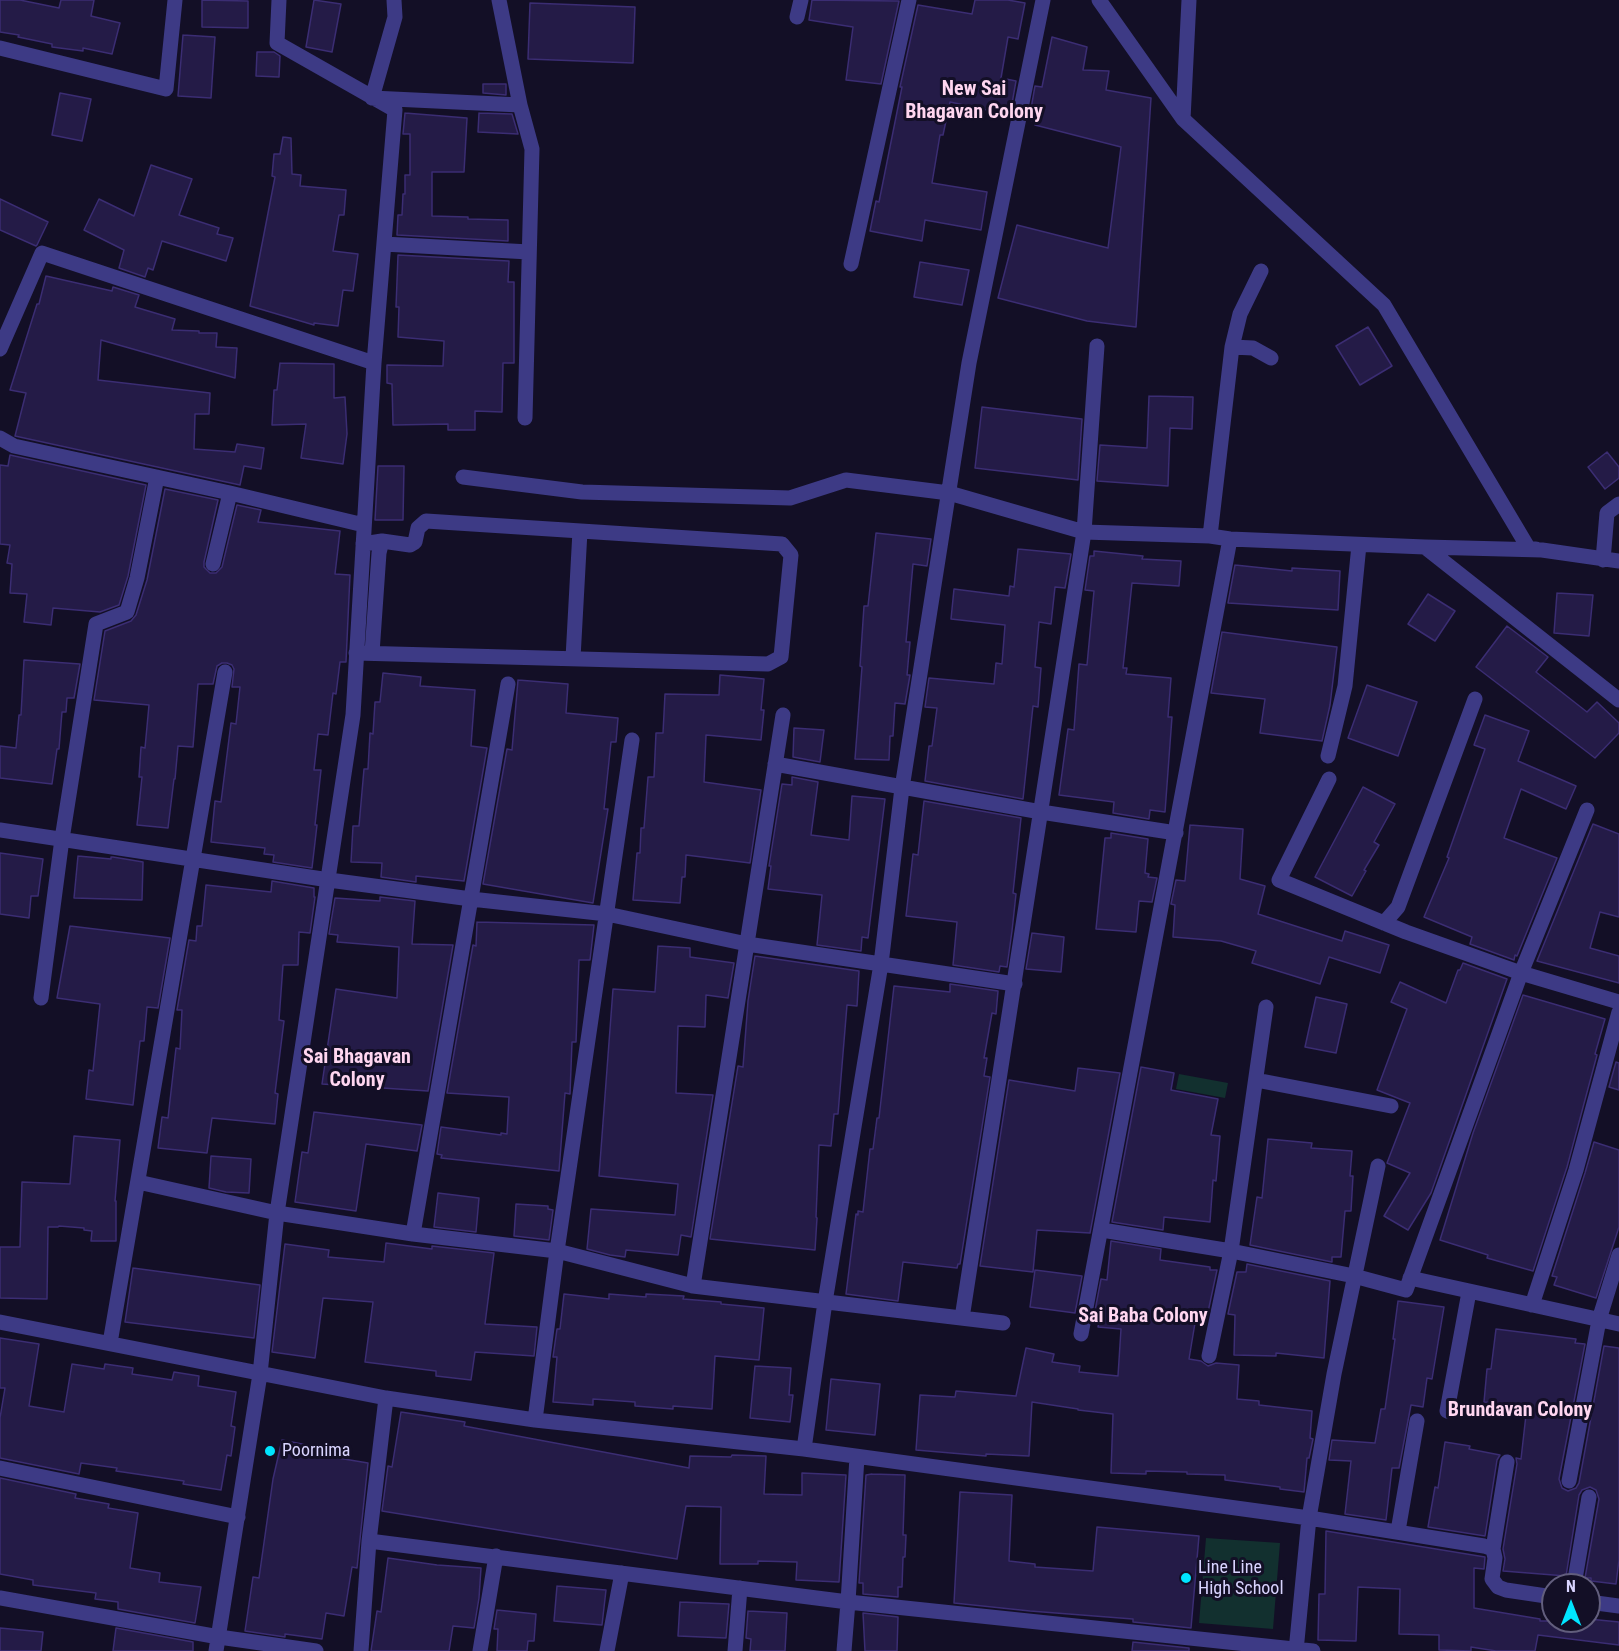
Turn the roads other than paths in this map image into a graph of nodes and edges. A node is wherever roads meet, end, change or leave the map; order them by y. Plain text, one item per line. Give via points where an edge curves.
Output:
1 (176, 0) edge
2 (279, 0) edge
3 (394, 0) edge
4 (499, 0) edge
5 (801, 0) edge
6 (909, 0) edge
7 (1043, 0) edge
8 (1099, 0) edge
9 (1189, 0) edge
10 (797, 17) dead end
11 (0, 48) edge
12 (372, 98) junction
13 (520, 105) junction
14 (1183, 119) junction
15 (384, 244) junction
16 (529, 252) junction
17 (851, 264) dead end
18 (1261, 271) dead end
19 (1097, 346) dead end
20 (1232, 347) junction
21 (0, 349) edge
22 (1270, 358) dead end
23 (374, 363) junction
24 (525, 418) dead end
25 (0, 438) edge
26 (157, 477) junction
27 (463, 477) dead end
28 (230, 493) junction
29 (949, 493) junction
30 (1619, 504) edge
31 (364, 525) junction
32 (580, 531) junction
33 (1083, 532) junction
34 (1210, 536) junction
35 (1230, 539) junction
36 (382, 541) junction
37 (363, 544) junction
38 (1359, 545) junction
39 (1425, 548) junction
40 (1542, 550) junction
41 (1603, 560) junction
42 (1619, 561) edge
43 (213, 564) dead end
44 (364, 653) junction
45 (573, 658) junction
46 (225, 672) dead end
47 (508, 684) dead end
48 (1475, 699) dead end
49 (1619, 699) edge
50 (783, 715) dead end
51 (632, 740) dead end
52 (1329, 756) dead end
53 (775, 764) junction
54 (1329, 779) dead end
55 (902, 788) junction
56 (1587, 810) dead end
57 (1041, 812) junction
58 (0, 830) edge
59 (1176, 833) junction
60 (62, 839) junction
61 (194, 860) junction
62 (329, 880) junction
63 (471, 899) junction
64 (607, 914) junction
65 (1384, 923) junction
66 (747, 944) junction
67 (881, 964) junction
68 (1521, 973) junction
69 (1015, 984) junction
70 (41, 999) dead end
71 (1619, 1002) edge
72 (1266, 1007) dead end
73 (1619, 1012) edge
74 (1256, 1080) junction
75 (1391, 1106) dead end
76 (1378, 1166) dead end
77 (138, 1182) junction
78 (277, 1213) junction
79 (1102, 1230) junction
80 (413, 1234) junction
81 (557, 1251) junction
82 (1231, 1251) junction
83 (1619, 1255) edge
84 (1354, 1276) junction
85 (1410, 1278) junction
86 (693, 1286) junction
87 (1470, 1292) junction
88 (825, 1302) junction
89 (1532, 1305) junction
90 (962, 1318) junction
91 (1599, 1320) junction
92 (0, 1322) edge
93 (1003, 1323) dead end
94 (1619, 1324) edge
95 (1081, 1334) dead end
96 (110, 1343) junction
97 (1209, 1356) dead end
98 (260, 1374) junction
99 (386, 1398) junction
100 (1447, 1411) dead end
101 (535, 1420) junction
102 (1417, 1421) dead end
103 (804, 1449) junction
104 (857, 1457) junction
105 (1507, 1462) dead end
106 (0, 1468) edge
107 (1569, 1481) dead end
108 (1589, 1497) dead end
109 (238, 1517) junction
110 (1309, 1518) junction
111 (1398, 1531) junction
112 (369, 1541) junction
113 (1493, 1549) junction
114 (496, 1556) junction
115 (622, 1573) junction
116 (1576, 1573) edge
117 (740, 1588) junction
118 (1541, 1595) edge
119 (0, 1598) edge
120 (848, 1602) junction
121 (1601, 1604) edge
122 (1619, 1606) edge
123 (218, 1644) edge
124 (1296, 1650) edge
125 (316, 1651) edge
126 (361, 1651) edge
127 (480, 1651) edge
128 (607, 1651) edge
129 (735, 1651) edge
130 (844, 1651) edge
131 (1313, 1651) edge

1 - 11 street via 166,90
2 - 12 street via 277,44
3 - 12 street via 395,17
4 - 13 street
5 - 10 street
6 - 17 street
7 - 29 street via 969,363
8 - 14 street
9 - 14 street
12 - 13 street
12 - 15 street via 395,110
13 - 16 street via 532,149
14 - 40 street via 1384,305 1529,549
15 - 16 street
15 - 23 street
16 - 24 street
18 - 20 street via 1240,314
19 - 33 street
20 - 22 street via 1253,348
20 - 34 street
21 - 23 street via 42,253
23 - 31 street
25 - 26 street via 14,446
26 - 28 street
26 - 60 street via 127,612 96,624
27 - 29 street via 582,492 790,498 846,480
28 - 31 street
28 - 43 street
29 - 33 street
29 - 55 street
30 - 41 street via 1607,513
31 - 37 street
32 - 36 street via 426,521 410,545
32 - 45 street
32 - 45 street via 782,544 791,555 781,657 768,664
33 - 34 street
33 - 57 street
34 - 35 street
35 - 38 street
35 - 59 street
36 - 37 street
36 - 44 street
37 - 44 street
38 - 39 street
38 - 52 street via 1345,686
39 - 40 street
39 - 49 street
40 - 41 street
41 - 42 street
44 - 45 street
44 - 62 street
46 - 61 street
47 - 63 street
48 - 65 street via 1398,907
50 - 53 street
51 - 64 street
53 - 55 street
53 - 66 street
54 - 65 street via 1279,880
55 - 57 street
55 - 67 street
56 - 68 street
57 - 59 street
57 - 69 street
58 - 60 street
59 - 79 street
60 - 61 street
60 - 70 street
61 - 62 street
61 - 77 street
62 - 63 street
62 - 78 street
63 - 64 street
63 - 80 street
64 - 66 street
64 - 81 street
65 - 68 street
66 - 67 street
66 - 86 street
67 - 69 street
67 - 88 street
68 - 71 street
68 - 85 street
69 - 90 street
72 - 74 street
73 - 89 street via 1576,1170
74 - 75 street
74 - 82 street
76 - 84 street
77 - 78 street
77 - 96 street
78 - 80 street
78 - 98 street
79 - 82 street
79 - 95 street
80 - 81 street
81 - 86 street
81 - 101 street
82 - 84 street
82 - 97 street
83 - 91 street
84 - 85 street via 1406,1290
84 - 110 street
85 - 87 street
86 - 88 street
87 - 89 street
87 - 100 street
88 - 90 street
88 - 103 street
89 - 91 street
90 - 93 street
91 - 94 street
91 - 107 street
92 - 96 street
96 - 98 street
98 - 99 street
98 - 109 street
99 - 101 street
99 - 112 street
101 - 103 street
102 - 111 street
103 - 104 street
104 - 110 street
104 - 120 street
105 - 113 street
106 - 109 street
108 - 116 street
109 - 123 street
110 - 111 street
110 - 124 street
111 - 113 street
112 - 114 street
112 - 126 street
113 - 118 street via 1492,1579 1498,1587
114 - 115 street
114 - 127 street
115 - 117 street
115 - 128 street
117 - 120 street
117 - 129 street
119 - 123 street
120 - 124 street
120 - 130 street
121 - 122 street
123 - 125 street
124 - 131 street

